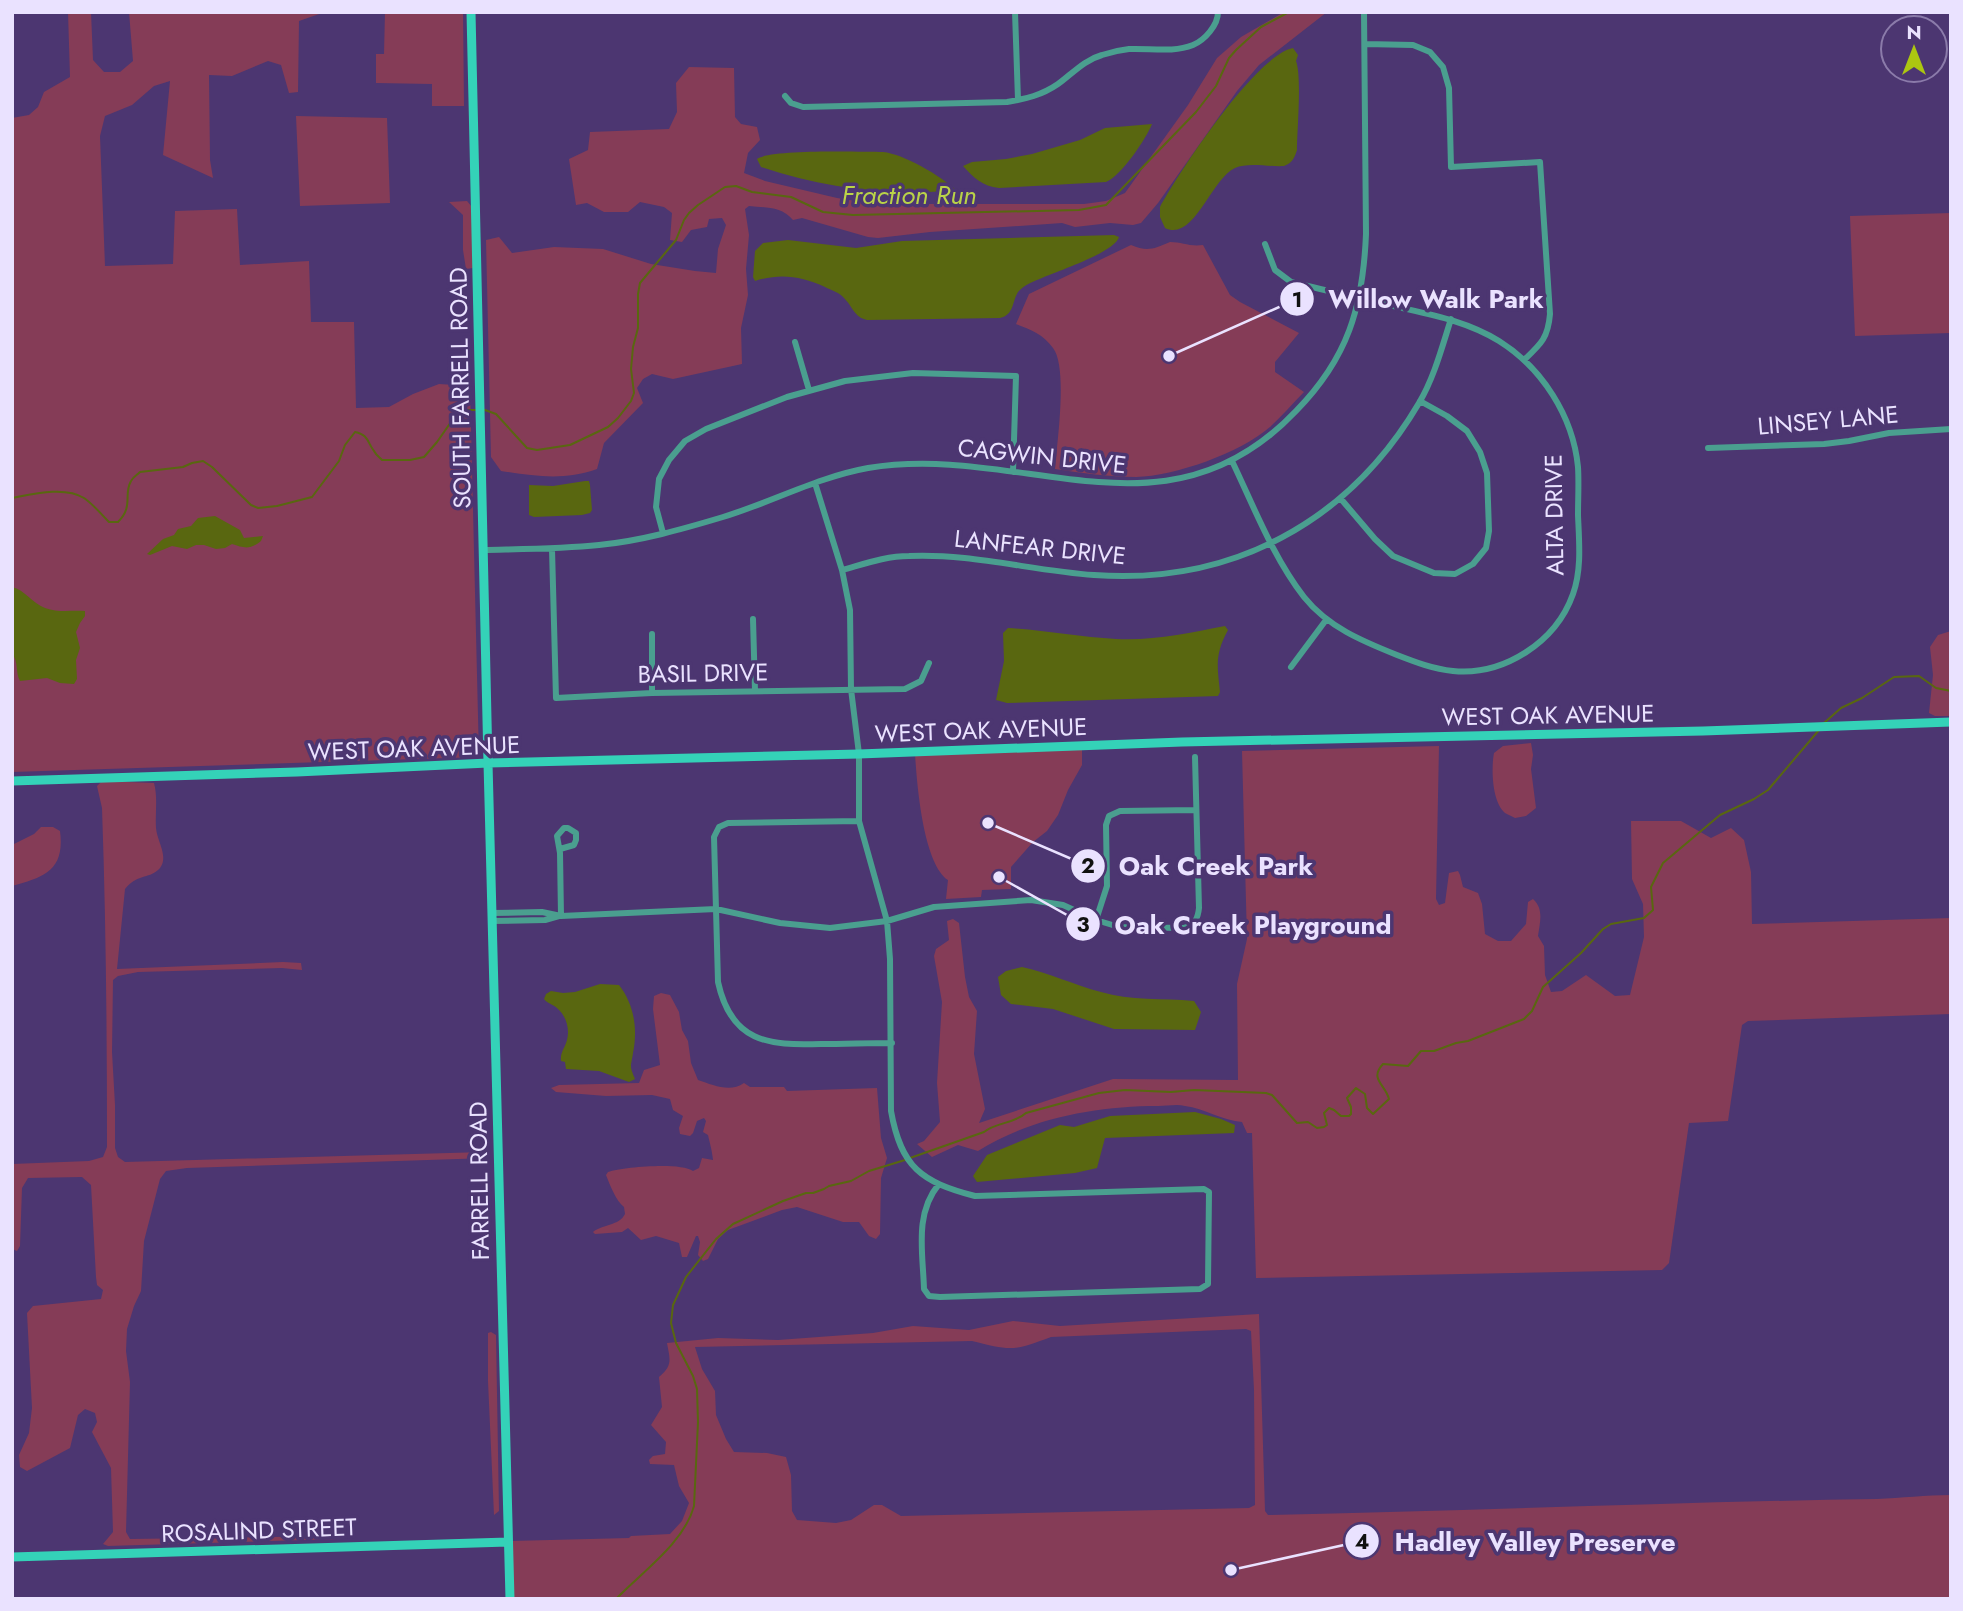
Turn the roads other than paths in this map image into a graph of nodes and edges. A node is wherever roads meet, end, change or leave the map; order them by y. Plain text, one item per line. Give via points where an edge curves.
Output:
1 (471, 12) edge
2 (1015, 12) edge
3 (1218, 12) edge
4 (1364, 12) edge
5 (1365, 44) junction
6 (785, 96) dead end
7 (1018, 100) junction
8 (1265, 244) dead end
9 (1360, 298) junction
10 (1451, 319) junction
11 (795, 342) dead end
12 (1524, 360) junction
13 (808, 390) junction
14 (1420, 401) junction
15 (1951, 429) edge
16 (1709, 448) dead end
17 (1232, 461) junction
18 (1013, 472) junction
19 (815, 483) junction
20 (1341, 499) junction
21 (663, 533) junction
22 (1271, 544) junction
23 (552, 549) junction
24 (483, 550) junction
25 (842, 570) junction
26 (753, 619) dead end
27 (1326, 620) junction
28 (652, 634) dead end
29 (929, 663) dead end
30 (1291, 667) dead end
31 (851, 689) junction
32 (755, 691) junction
33 (652, 693) junction
34 (1951, 722) edge
35 (1182, 742) junction
36 (1207, 742) junction
37 (859, 754) junction
38 (1195, 757) junction
39 (488, 763) junction
40 (12, 782) edge
41 (1196, 810) junction
42 (859, 821) junction
43 (560, 849) dead end
44 (716, 909) junction
45 (561, 916) junction
46 (492, 917) junction
47 (1096, 920) junction
48 (887, 921) junction
49 (892, 1043) junction
50 (939, 1184) junction
51 (508, 1542) junction
52 (12, 1558) edge
53 (510, 1599) edge

1 - 24 street, SOUTH FARRELL ROAD
2 - 7 street
3 - 7 street via 1208,34 1195,44 1099,55 1045,92
4 - 5 street, CAGWIN DRIVE
5 - 9 street, CAGWIN DRIVE via 1366,234
5 - 12 street via 1413,45 1430,52 1443,67 1449,88 1451,167 1540,162 1550,314 1542,342
6 - 7 street via 803,107
8 - 9 street, ALTA DRIVE via 1275,270 1291,282
9 - 10 street, ALTA DRIVE
9 - 17 street, CAGWIN DRIVE via 1332,367 1310,397 1263,442
10 - 12 street, ALTA DRIVE via 1499,341
10 - 14 street, LANFEAR DRIVE
11 - 13 street
12 - 27 street, ALTA DRIVE via 1552,393 1568,424 1578,466 1579,561 1573,593 1559,623 1510,662 1455,671 1427,667 1381,649
13 - 18 street via 914,373 1016,376
13 - 21 street via 685,441 659,479 656,507
14 - 20 street, LANFEAR DRIVE via 1380,459
14 - 20 street via 1467,431 1479,452 1487,473 1486,548 1473,564 1455,573 1434,573 1393,555
15 - 16 street, LINSEY LANE via 1824,444
17 - 18 street, CAGWIN DRIVE via 1191,476 1130,485
17 - 22 street, ALTA DRIVE
18 - 19 street, CAGWIN DRIVE via 902,465
19 - 21 street, CAGWIN DRIVE via 727,516
19 - 25 street
20 - 22 street, LANFEAR DRIVE
21 - 23 street, CAGWIN DRIVE
22 - 25 street, LANFEAR DRIVE via 1194,569 1150,575 1094,575 935,555 906,555
22 - 27 street, ALTA DRIVE via 1305,598
23 - 24 street, CAGWIN DRIVE
23 - 33 street, BASIL DRIVE via 556,698
24 - 39 street, SOUTH FARRELL ROAD
25 - 31 street via 850,610
26 - 32 street
27 - 30 street
28 - 33 street
29 - 31 street, BASIL DRIVE via 921,681 905,689
31 - 32 street, BASIL DRIVE
31 - 37 street
32 - 33 street, BASIL DRIVE
34 - 36 street, WEST OAK AVENUE
35 - 36 street, WEST OAK AVENUE
35 - 37 street, WEST OAK AVENUE
35 - 38 street
36 - 38 street
37 - 39 street, WEST OAK AVENUE
37 - 42 street
38 - 41 street
39 - 40 street, WEST OAK AVENUE
39 - 46 street, FARRELL ROAD
41 - 47 street via 1120,811 1109,816 1107,886
41 - 47 street via 1199,908 1195,922 1184,928 1132,929
42 - 44 street via 728,823 719,827 714,837
42 - 48 street
43 - 45 street
44 - 45 street
44 - 48 street via 830,928
44 - 49 street via 722,1001 743,1029 764,1041 790,1045
45 - 46 street via 545,920
46 - 51 street, FARRELL ROAD
47 - 48 street via 1063,905 1031,900 934,907
48 - 49 street
49 - 50 street via 891,1111 896,1135 920,1174
50 - 50 street via 975,1196 1205,1189 1209,1192 1208,1284 1200,1289 929,1296 924,1289 921,1231 926,1205
51 - 52 street, ROSALIND STREET
51 - 53 street, FARRELL ROAD

